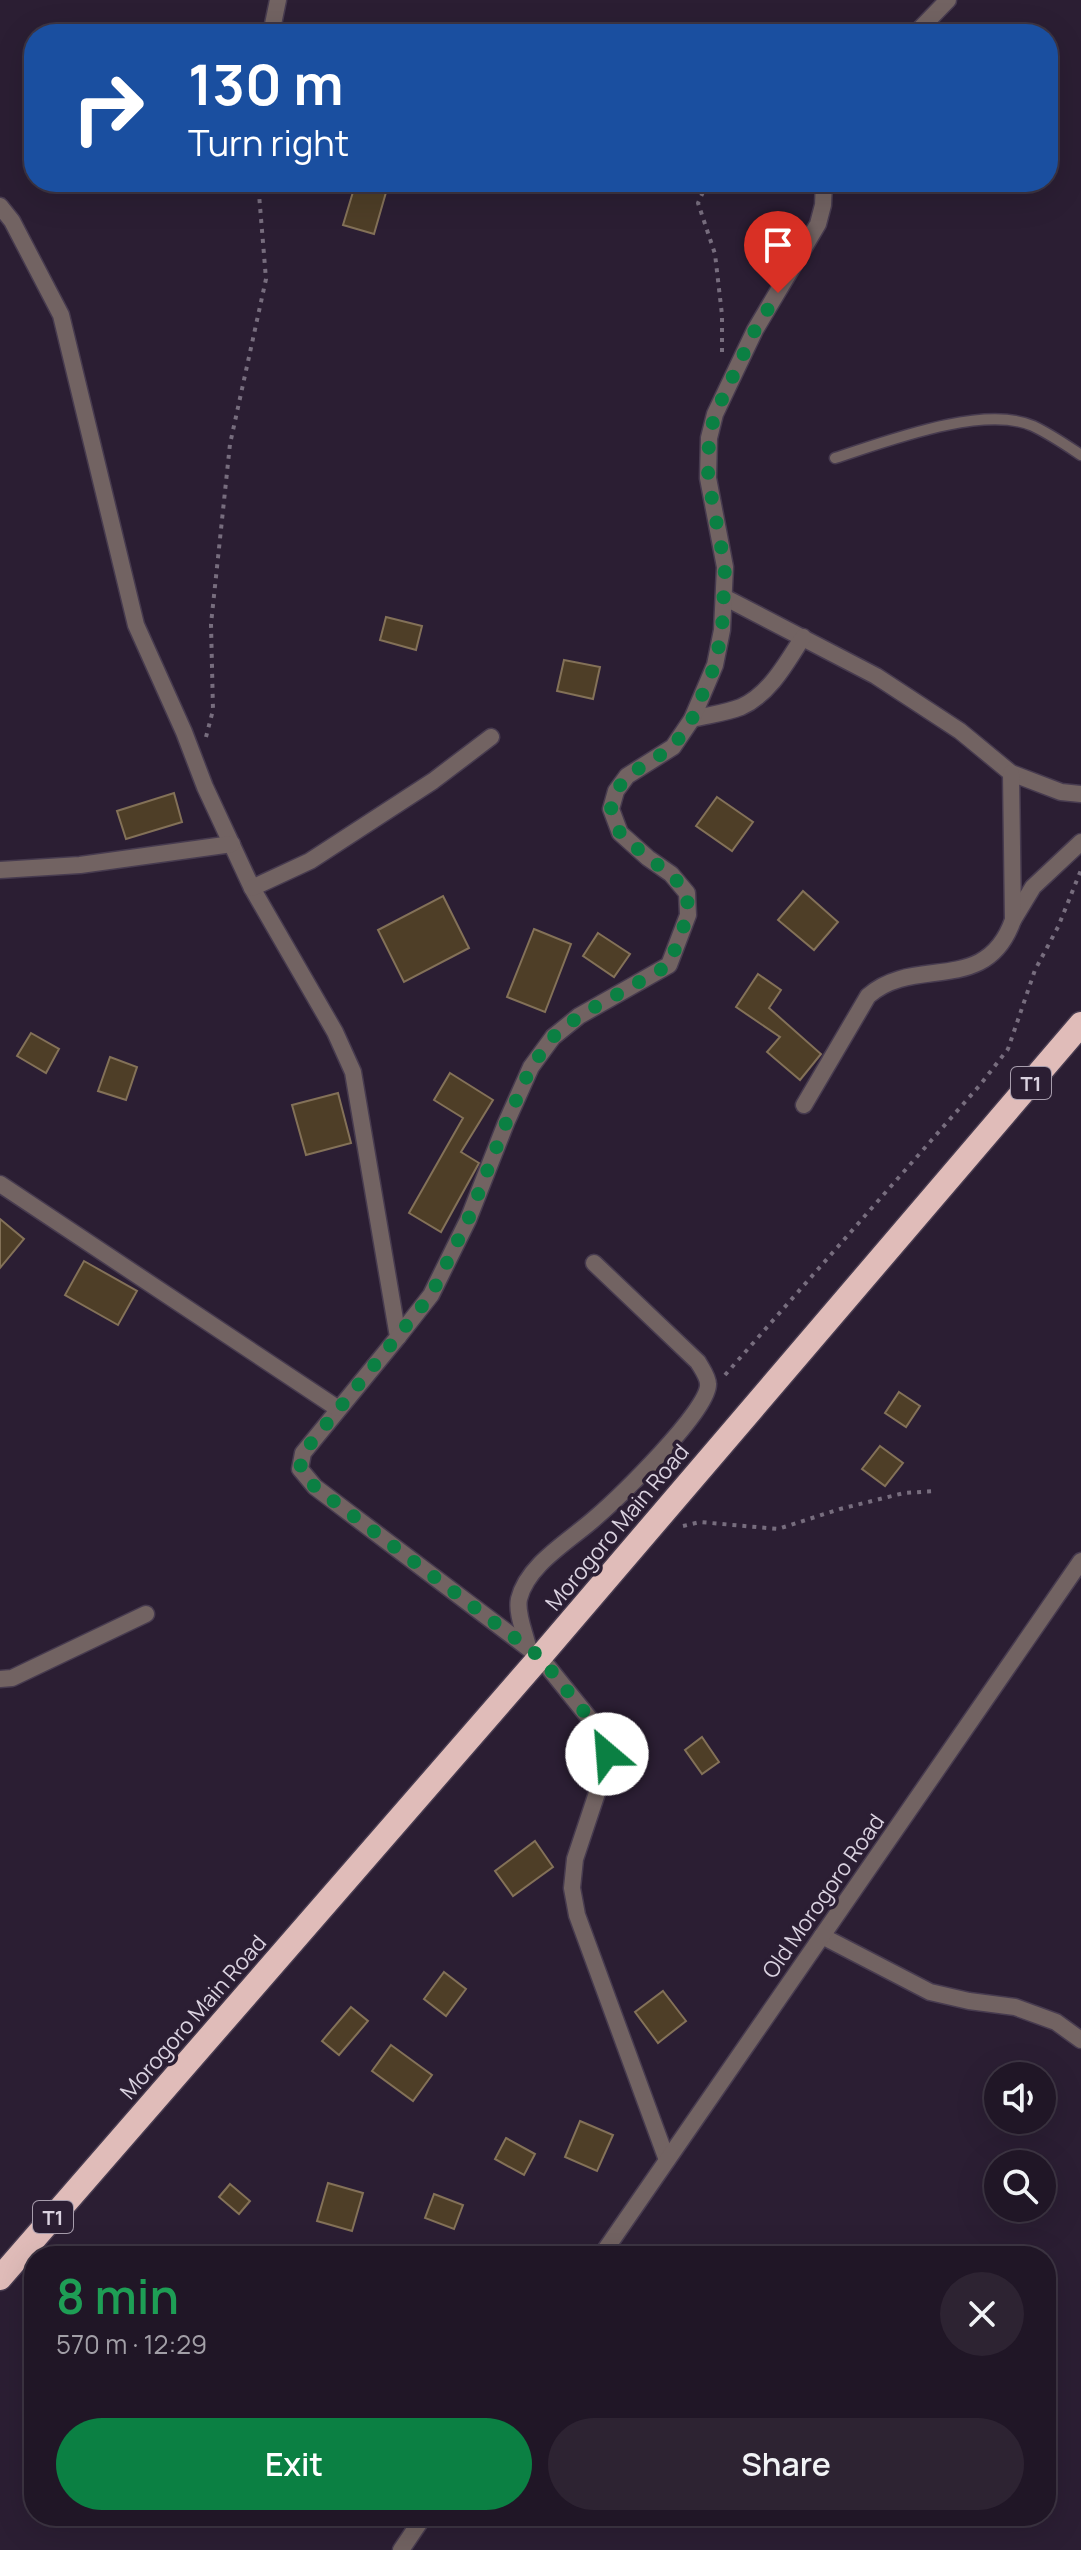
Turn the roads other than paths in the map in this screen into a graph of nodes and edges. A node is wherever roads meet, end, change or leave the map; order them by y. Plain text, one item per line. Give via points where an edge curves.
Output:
1 (278, 0) edge
2 (948, 0) edge
3 (273, 24) edge
4 (925, 24) edge
5 (824, 192) edge
6 (0, 206) edge
7 (1081, 455) edge
8 (835, 458) dead end
9 (724, 597) junction
10 (803, 637) junction
11 (692, 719) junction
12 (491, 737) dead end
13 (1011, 773) junction
14 (1081, 794) edge
15 (1081, 842) edge
16 (232, 844) junction
17 (0, 870) edge
18 (252, 888) junction
19 (1013, 920) junction
20 (1081, 1024) edge
21 (804, 1105) dead end
22 (0, 1184) edge
23 (594, 1263) dead end
24 (398, 1337) junction
25 (337, 1408) junction
26 (1081, 1561) edge
27 (146, 1614) dead end
28 (534, 1652) junction
29 (0, 1679) edge
30 (822, 1936) junction
31 (1081, 2040) edge
32 (667, 2160) junction
33 (27, 2246) edge
34 (608, 2246) edge
35 (24, 2250) edge
36 (0, 2278) edge
37 (417, 2526) edge
38 (401, 2550) edge

1 - 3 street
2 - 4 street
5 - 9 street via 818,224 755,330 709,438 708,478 725,567
6 - 16 street via 61,315 136,625
7 - 8 lane via 1032,426 1007,419 927,429
9 - 10 street
9 - 11 street via 715,665
10 - 11 street via 758,696 741,707
10 - 13 street via 876,676 960,731
11 - 24 street via 673,747 627,776 611,809 620,833 687,893 688,915 669,965 579,1016 553,1037 531,1067 468,1220 431,1295
12 - 18 street via 310,861
13 - 14 street
13 - 19 street
15 - 19 street via 1033,887
16 - 17 street
16 - 18 street
18 - 24 street via 353,1072
19 - 21 street via 996,950 980,963 878,987
20 - 28 highway, Morogoro Main Road / T1 via 646,1533
22 - 25 street
23 - 28 street via 698,1362 708,1381 707,1394 664,1449 522,1588 518,1603
24 - 25 street
25 - 28 street via 303,1453 300,1469 315,1487
26 - 30 street, Old Morogoro Road
27 - 29 street
28 - 32 street via 602,1734 607,1754 603,1775 575,1859 572,1888 577,1915
28 - 33 highway, Morogoro Main Road / T1
30 - 31 street via 930,1992 1015,2007 1056,2022
30 - 32 street, Old Morogoro Road
32 - 34 street, Old Morogoro Road
35 - 36 highway, Morogoro Main Road / T1
37 - 38 street

